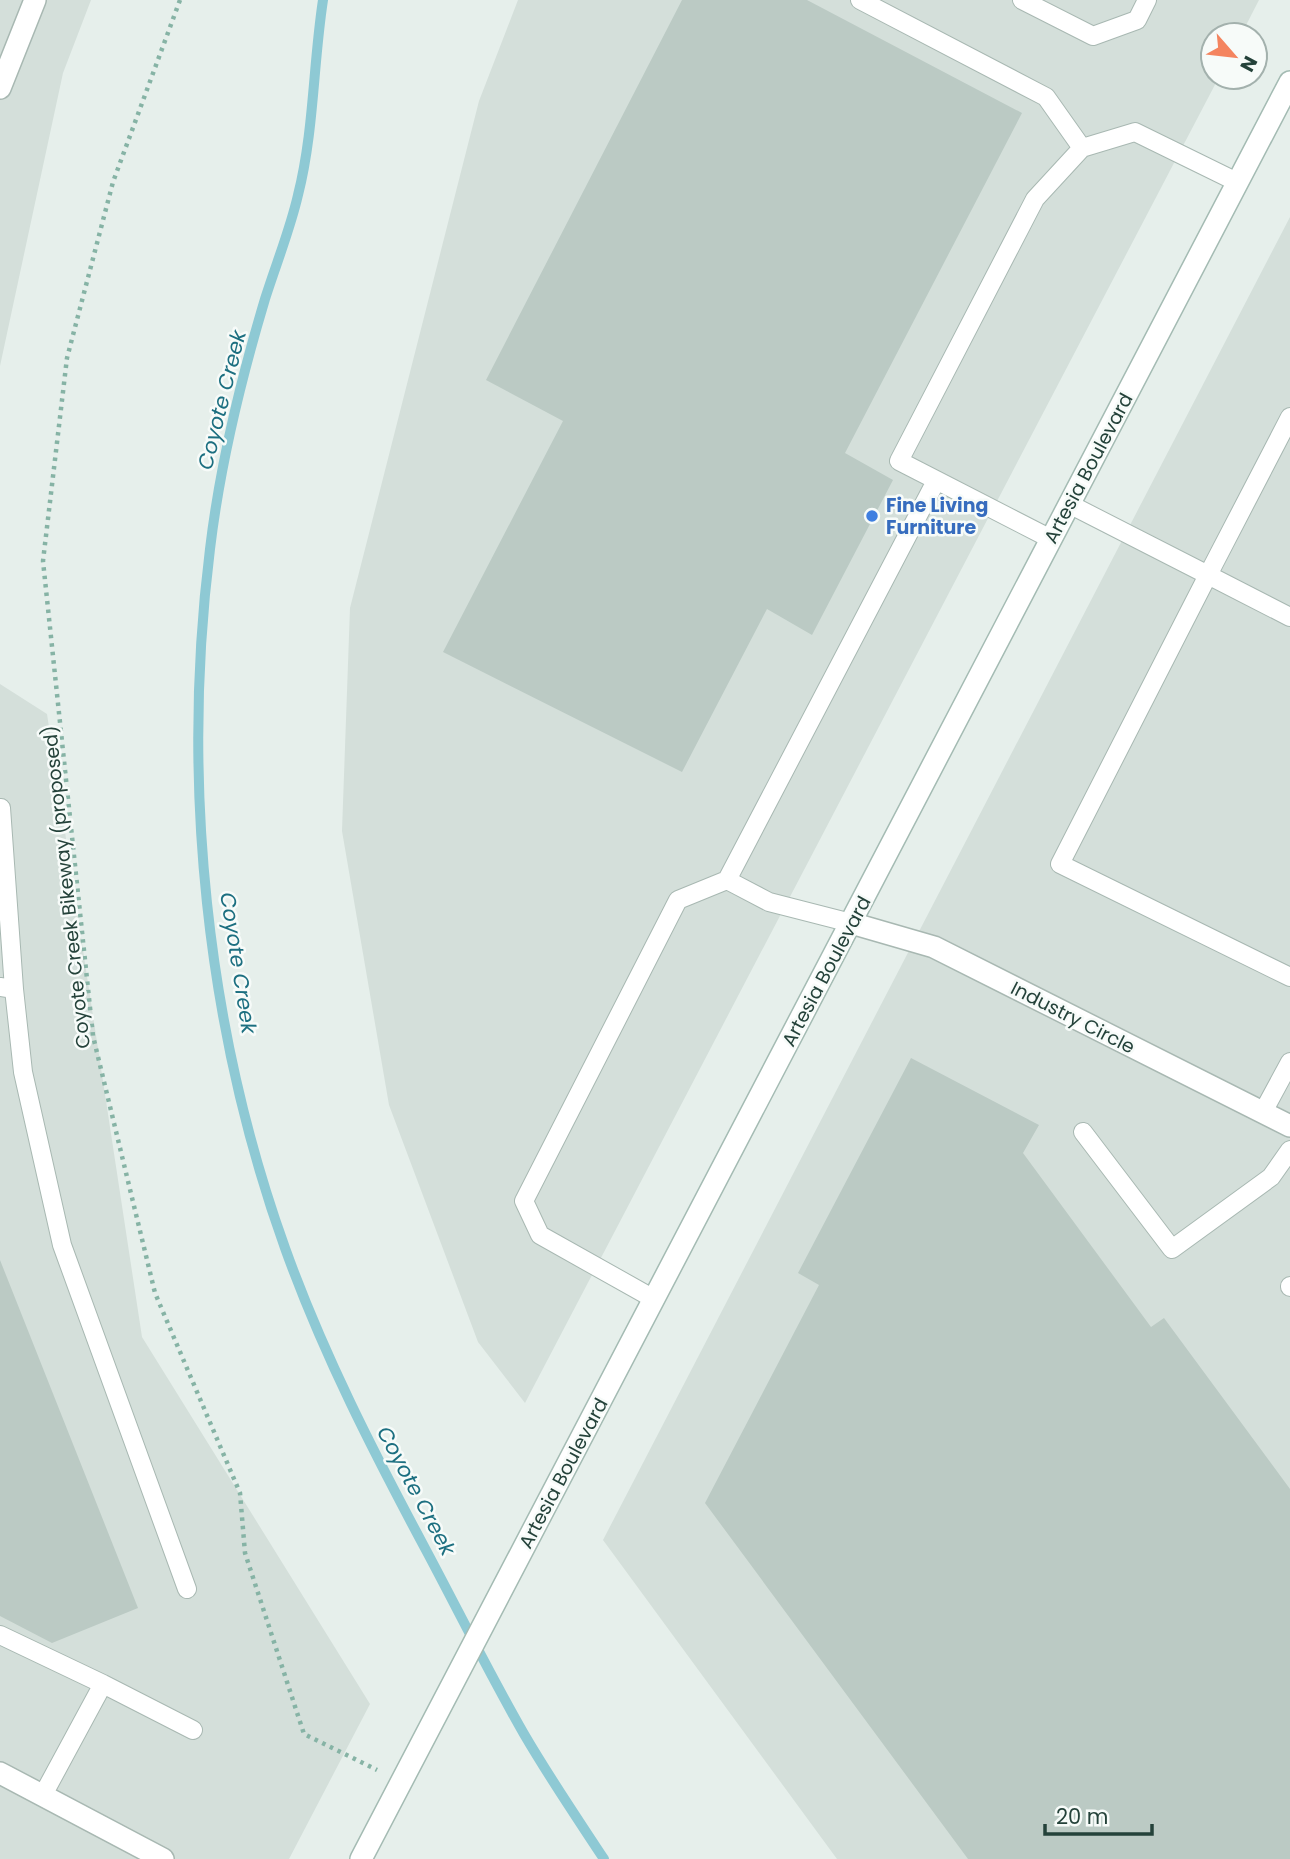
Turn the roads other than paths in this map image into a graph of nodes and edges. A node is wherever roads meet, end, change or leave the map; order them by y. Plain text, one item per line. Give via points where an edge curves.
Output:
1 (35, 0) edge
2 (860, 0) edge
3 (1022, 0) edge
4 (1147, 0) edge
5 (1290, 82) edge
6 (0, 88) edge
7 (1082, 148) junction
8 (1237, 182) junction
9 (1290, 417) edge
10 (936, 481) junction
11 (1069, 505) junction
12 (1051, 539) junction
13 (1208, 575) junction
14 (1290, 617) edge
15 (1, 808) edge
16 (727, 880) junction
17 (851, 923) junction
18 (1290, 977) edge
19 (7, 988) edge
20 (1290, 1062) edge
21 (1263, 1112) junction
22 (1290, 1126) edge
23 (1083, 1132) dead end
24 (1290, 1150) edge
25 (654, 1298) junction
26 (187, 1589) dead end
27 (0, 1635) edge
28 (103, 1684) junction
29 (192, 1730) dead end
30 (0, 1773) edge
31 (43, 1795) junction
32 (163, 1859) edge
33 (360, 1859) edge

1 - 6 main road
2 - 7 lane via 1046,97
3 - 4 lane via 1093,36 1137,20
5 - 8 main road, Artesia Boulevard
7 - 8 lane via 1135,132
7 - 10 lane via 1035,199 899,461
8 - 11 main road, Artesia Boulevard
9 - 13 lane
10 - 12 lane
10 - 16 lane
11 - 12 main road, Artesia Boulevard
11 - 13 lane
12 - 17 main road, Artesia Boulevard
13 - 14 lane
13 - 18 lane via 1060,864
15 - 19 lane
16 - 17 lane via 769,902
16 - 25 lane via 678,900 523,1201 540,1235
17 - 21 main road, Industry Circle via 934,947
17 - 25 main road, Artesia Boulevard
19 - 26 lane via 62,1245
20 - 21 lane
21 - 22 main road, Industry Circle
23 - 24 lane via 1172,1249 1271,1177
25 - 33 main road, Artesia Boulevard
27 - 28 lane
28 - 29 lane
28 - 31 lane
30 - 31 main road
31 - 32 main road

